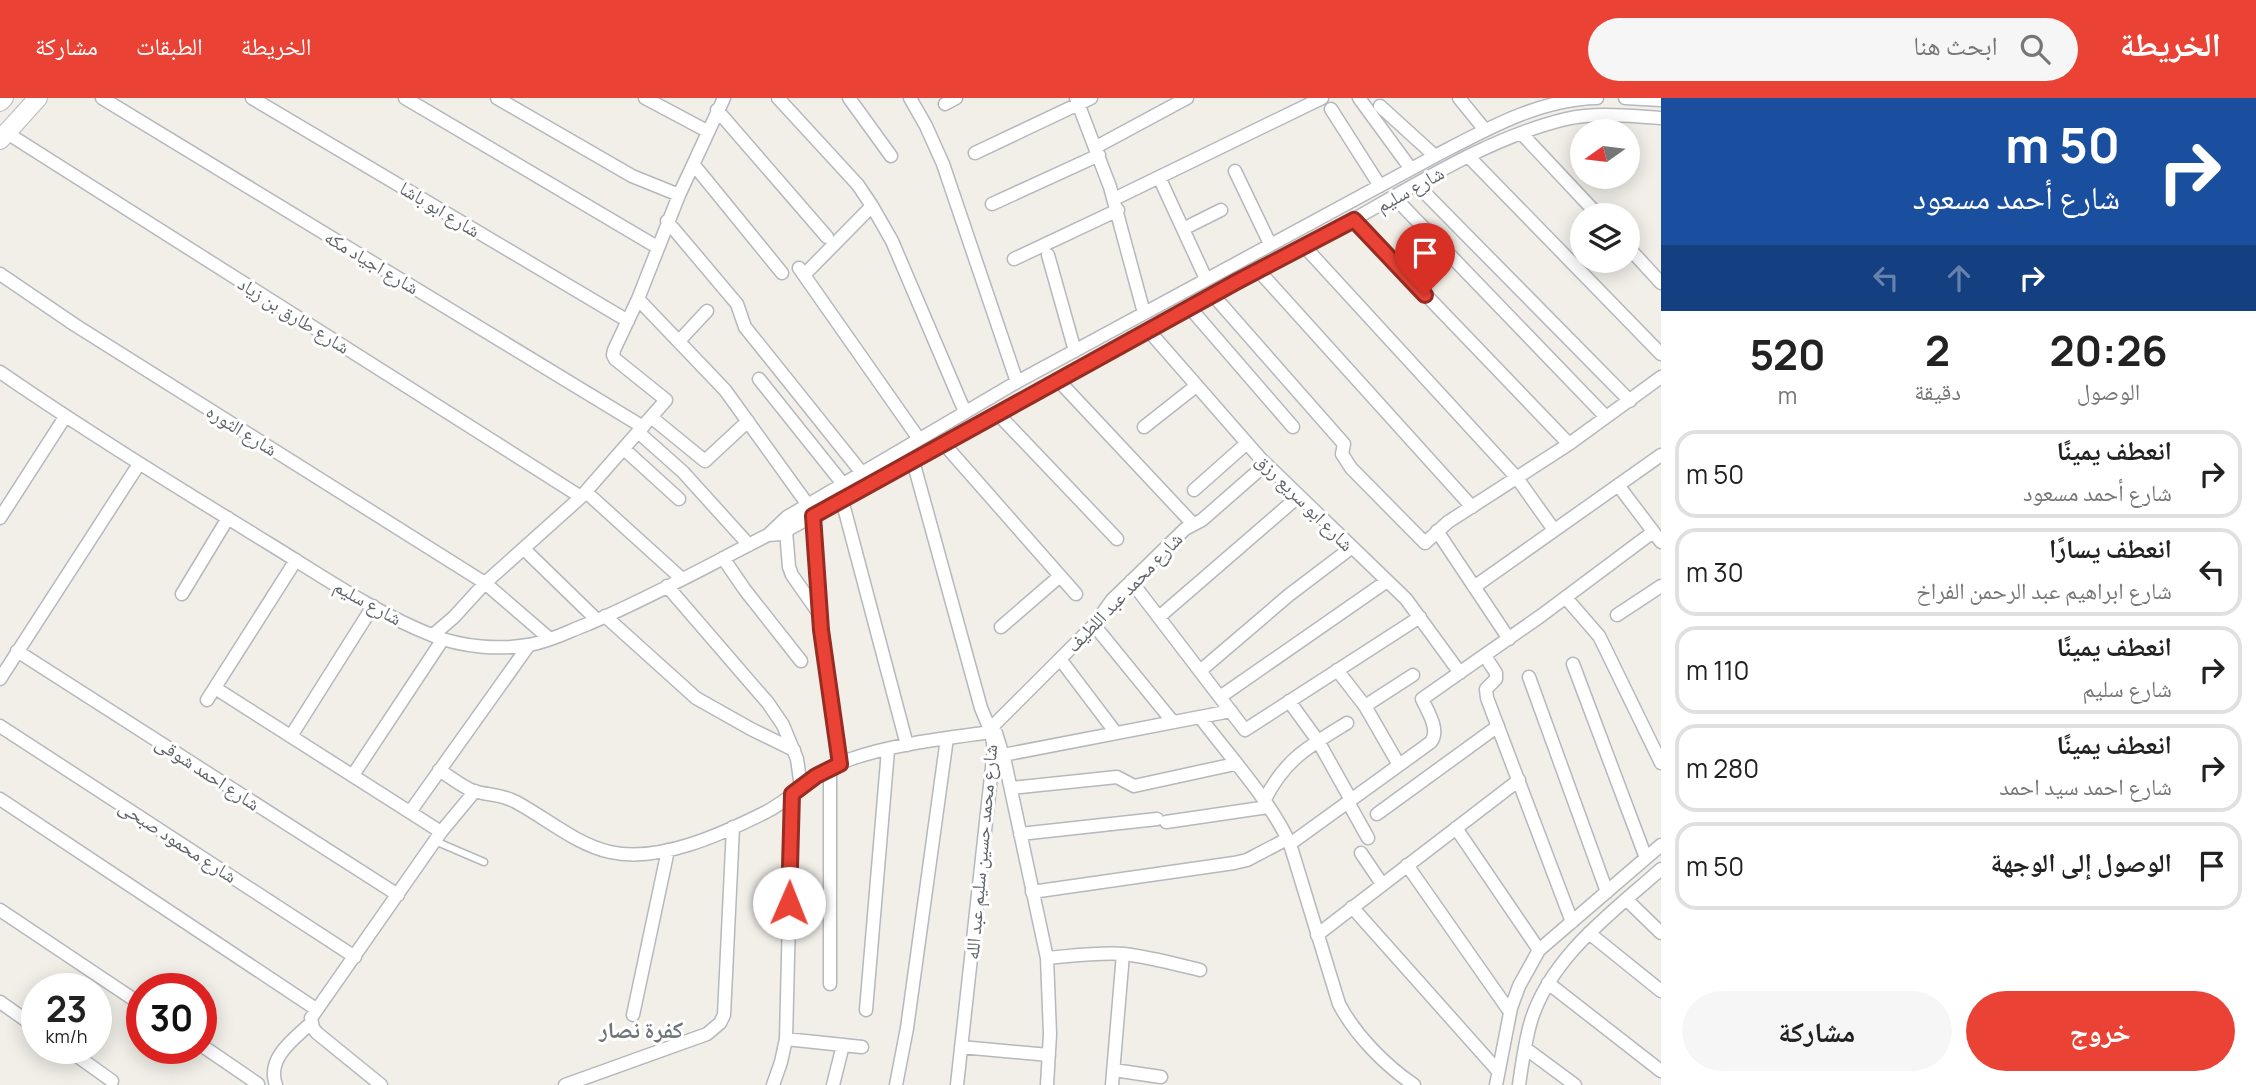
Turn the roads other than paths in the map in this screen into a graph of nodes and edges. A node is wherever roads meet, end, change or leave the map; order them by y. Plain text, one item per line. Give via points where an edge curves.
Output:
1 (38, 98) edge
2 (102, 98) edge
3 (252, 98) edge
4 (405, 98) edge
5 (497, 98) edge
6 (645, 98) edge
7 (724, 98) edge
8 (778, 98) edge
9 (849, 98) edge
10 (910, 98) edge
11 (1091, 98) edge
12 (1187, 98) edge
13 (1322, 98) edge
14 (1359, 98) edge
15 (1460, 98) edge
16 (1597, 98) edge
17 (1625, 98) edge
18 (1661, 100) edge
19 (1077, 101) edge
20 (1544, 102) edge
21 (1380, 106) dead end
22 (1331, 109) dead end
23 (718, 110) junction
24 (1661, 118) edge
25 (1485, 130) junction
26 (707, 131) junction
27 (1522, 134) junction
28 (4, 136) edge
29 (1098, 151) junction
30 (975, 153) dead end
31 (891, 156) dead end
32 (1434, 156) junction
33 (1468, 156) junction
34 (694, 164) junction
35 (1411, 169) junction
36 (1235, 171) dead end
37 (1159, 177) junction
38 (1417, 185) junction
39 (1380, 186) junction
40 (678, 195) junction
41 (1395, 198) junction
42 (1587, 203) edge
43 (992, 204) dead end
44 (1116, 205) junction
45 (872, 206) junction
46 (1221, 210) dead end
47 (1354, 220) junction
48 (667, 221) junction
49 (1183, 229) junction
50 (827, 237) dead end
51 (1270, 244) junction
52 (1304, 246) junction
53 (657, 247) junction
54 (1048, 255) dead end
55 (1014, 259) dead end
56 (1640, 260) edge
57 (1258, 271) junction
58 (782, 272) dead end
59 (0, 274) edge
60 (1206, 279) junction
61 (1661, 283) edge
62 (1213, 295) junction
63 (638, 299) junction
64 (1190, 308) junction
65 (707, 311) dead end
66 (1144, 313) junction
67 (628, 321) junction
68 (1149, 331) junction
69 (679, 341) junction
70 (1075, 351) junction
71 (1661, 354) edge
72 (1, 374) edge
73 (1661, 377) edge
74 (760, 379) dead end
75 (1058, 380) junction
76 (1017, 382) junction
77 (1196, 386) junction
78 (1630, 401) junction
79 (965, 412) junction
80 (998, 414) junction
81 (65, 417) junction
82 (1606, 418) junction
83 (748, 421) junction
84 (644, 425) junction
85 (1144, 427) dead end
86 (1293, 427) dead end
87 (919, 439) junction
88 (1247, 443) junction
89 (944, 444) junction
90 (1569, 444) junction
91 (624, 449) junction
92 (1661, 455) edge
93 (913, 461) junction
94 (139, 464) junction
95 (1266, 464) junction
96 (862, 473) junction
97 (1517, 478) junction
98 (843, 484) junction
99 (1618, 485) junction
100 (1194, 490) dead end
101 (584, 495) junction
102 (1299, 496) junction
103 (679, 499) dead end
104 (842, 500) junction
105 (1472, 507) junction
106 (810, 511) junction
107 (0, 518) edge
108 (228, 519) junction
109 (1194, 524) junction
110 (1554, 530) junction
111 (786, 531) junction
112 (1437, 531) junction
113 (768, 535) junction
114 (1657, 537) edge
115 (1117, 539) dead end
116 (749, 545) junction
117 (1350, 548) junction
118 (524, 549) junction
119 (723, 558) junction
120 (296, 560) junction
121 (1060, 576) junction
122 (682, 579) junction
123 (1131, 581) junction
124 (1387, 581) junction
125 (485, 583) junction
126 (667, 586) junction
127 (1661, 586) edge
128 (1474, 587) junction
129 (182, 594) dead end
130 (1076, 594) dead end
131 (1566, 598) junction
132 (373, 606) junction
133 (820, 615) junction
134 (1617, 615) dead end
135 (1159, 617) junction
136 (1420, 617) junction
137 (601, 618) junction
138 (1094, 625) junction
139 (1001, 627) dead end
140 (438, 637) junction
141 (550, 639) junction
142 (1509, 639) junction
143 (529, 645) junction
144 (17, 650) junction
145 (1485, 656) junction
146 (1060, 659) junction
147 (801, 661) dead end
148 (1573, 664) dead end
149 (1337, 670) junction
150 (1200, 671) junction
151 (1460, 673) junction
152 (1413, 675) dead end
153 (1529, 677) dead end
154 (0, 678) edge
155 (215, 688) junction
156 (1220, 697) junction
157 (207, 700) dead end
158 (1289, 701) junction
159 (1366, 706) junction
160 (1231, 711) junction
161 (1200, 717) junction
162 (1173, 722) junction
163 (1347, 723) dead end
164 (0, 726) edge
165 (1498, 726) junction
166 (991, 730) junction
167 (1116, 733) junction
168 (291, 736) junction
169 (947, 738) junction
170 (1318, 741) junction
171 (906, 746) junction
172 (794, 750) junction
173 (888, 750) junction
174 (1003, 755) junction
175 (1661, 762) edge
176 (1235, 764) junction
177 (1399, 765) junction
178 (835, 766) junction
179 (439, 770) junction
180 (353, 775) junction
181 (1519, 780) junction
182 (1010, 788) junction
183 (475, 791) junction
184 (797, 791) junction
185 (0, 799) edge
186 (1349, 801) junction
187 (1266, 804) junction
188 (410, 812) junction
189 (1377, 814) dead end
190 (733, 827) junction
191 (1456, 828) junction
192 (1020, 834) junction
193 (438, 836) junction
194 (1368, 838) dead end
195 (1288, 842) junction
196 (1661, 845) edge
197 (668, 850) junction
198 (1361, 853) dead end
199 (1646, 858) junction
200 (484, 862) dead end
201 (1407, 865) junction
202 (1661, 869) edge
203 (1382, 884) junction
204 (1032, 892) junction
205 (1607, 892) junction
206 (398, 895) junction
207 (1626, 900) junction
208 (1352, 907) junction
209 (0, 910) edge
210 (1572, 922) junction
211 (1589, 933) junction
212 (1661, 933) edge
213 (1317, 935) junction
214 (1539, 950) junction
215 (1123, 954) junction
216 (355, 957) junction
217 (1047, 958) junction
218 (1200, 970) dead end
219 (830, 984) dead end
220 (1548, 984) junction
221 (1661, 991) edge
222 (126, 994) edge
223 (0, 1002) edge
224 (316, 1009) junction
225 (866, 1010) dead end
226 (1510, 1012) junction
227 (633, 1015) dead end
228 (21, 1017) edge
229 (311, 1023) junction
230 (786, 1039) junction
231 (843, 1045) junction
232 (862, 1047) dead end
233 (961, 1048) junction
234 (1525, 1048) junction
235 (1049, 1055) junction
236 (217, 1056) edge
237 (88, 1064) edge
238 (1114, 1070) junction
239 (1498, 1071) junction
240 (1661, 1071) edge
241 (1161, 1077) dead end
242 (112, 1081) dead end
243 (258, 1084) edge
244 (276, 1085) edge
245 (381, 1085) edge
246 (565, 1085) edge
247 (773, 1085) edge
248 (833, 1085) edge
249 (896, 1085) edge
250 (957, 1085) edge
251 (1047, 1085) edge
252 (1112, 1085) edge
253 (1414, 1085) edge
254 (1496, 1085) edge
255 (1519, 1085) edge
256 (1575, 1085) edge

1 - 28 main road
2 - 84 street, شارع اجياد مكه
3 - 67 street, شارع ابو باشا
4 - 53 street
5 - 40 street via 632,176
6 - 26 street
7 - 23 street
8 - 45 street
9 - 31 street
10 - 76 street via 943,164
11 - 19 street
12 - 29 street
13 - 37 street
14 - 35 street
15 - 25 street
16 - 20 street, شارع سليم
17 - 18 street
19 - 29 street
19 - 30 street
20 - 25 street, شارع سليم
21 - 32 street
22 - 39 street
23 - 26 street
23 - 50 street
24 - 27 street, شارع سليم via 1592,114
25 - 32 street, شارع سليم
26 - 34 street
27 - 33 street, شارع سليم
27 - 42 street
28 - 101 street, شارع طارق بن زياد
29 - 43 street
29 - 44 street
32 - 35 street, شارع سليم
33 - 38 street, شارع سليم
33 - 71 street
34 - 40 street
34 - 58 street
35 - 39 street, شارع سليم
36 - 51 street
37 - 44 street
37 - 49 street
38 - 41 street, شارع سليم
38 - 78 street
39 - 51 street, شارع سليم
40 - 48 street
41 - 47 street, شارع سليم
41 - 82 street
44 - 55 street
44 - 66 street
45 - 79 street via 892,241
45 - 87 street via 802,271
46 - 49 street
47 - 52 street, شارع سليم
47 - 90 street
48 - 53 street
48 - 96 street via 737,304 745,327
49 - 60 street
51 - 60 street, شارع سليم
52 - 57 street, شارع سليم
52 - 97 street
53 - 63 street
54 - 70 street
56 - 61 street
57 - 62 street, شارع سليم
57 - 105 street
59 - 125 street, شارع الثوره
60 - 66 street, شارع سليم
62 - 64 street, شارع سليم
62 - 112 street via 1344,444 1345,461 1424,543
63 - 67 street
63 - 69 street
64 - 68 street, شارع سليم
64 - 86 street
65 - 69 street
66 - 70 street, شارع سليم
67 - 84 street via 613,355 666,400
68 - 75 street, شارع سليم
68 - 77 street, شارع ابو سريع رزق
69 - 83 street
70 - 76 street, شارع سليم
72 - 81 street, شارع سليم
73 - 78 street
74 - 98 street
75 - 80 street, شارع سليم
75 - 109 street
76 - 79 street, شارع سليم
77 - 85 street
77 - 88 street, شارع ابو سريع رزق
78 - 82 street
79 - 87 street, شارع سليم
80 - 89 street, شارع سليم
80 - 115 street
81 - 94 street, شارع سليم
81 - 107 street
82 - 90 street
83 - 84 street via 705,461
83 - 106 street
84 - 91 street
84 - 116 street
87 - 96 street, شارع سليم
88 - 95 street, شارع ابو سريع رزق
88 - 100 street
89 - 93 street, شارع سليم
89 - 121 street
90 - 97 street
91 - 101 street
91 - 103 street
92 - 99 street
93 - 104 street, شارع سليم
93 - 166 street, شارع محمد حسين سليم عبد الله
94 - 108 street, شارع سليم
94 - 144 street
95 - 102 street, شارع ابو سريع رزق
95 - 109 street, شارع محمد عبد اللطيف
96 - 98 street, شارع سليم
97 - 105 street
97 - 110 street
98 - 106 street, شارع سليم
99 - 110 street
99 - 114 street
101 - 118 street
101 - 122 street, شارع طارق بن زياد
102 - 117 street, شارع ابو سريع رزق
102 - 135 street
104 - 106 street, شارع سليم
104 - 171 street
105 - 112 street
106 - 111 street, شارع سليم
106 - 113 street, شارع سليم via 776,525
106 - 133 street
108 - 120 street, شارع سليم
108 - 129 street
109 - 123 street, شارع محمد عبد اللطيف
110 - 128 street
111 - 113 street, شارع سليم
111 - 133 street via 792,575
112 - 128 street
113 - 116 street, شارع سليم
114 - 131 street
116 - 119 street, شارع سليم
117 - 124 street, شارع ابو سريع رزق
117 - 150 street
118 - 125 street
118 - 137 street
119 - 122 street, شارع سليم
119 - 147 street
120 - 132 street, شارع سليم
120 - 155 street
121 - 130 street
121 - 139 street
122 - 126 street, شارع سليم
123 - 135 street
123 - 138 street, شارع محمد عبد اللطيف
124 - 136 street, شارع ابو سريع رزق
124 - 156 street
125 - 140 street
125 - 141 street, شارع الثوره
126 - 137 street, شارع سليم
126 - 172 street via 768,703
127 - 134 street
128 - 142 street
131 - 142 street
131 - 175 street via 1604,646
132 - 140 street, شارع سليم
132 - 168 street
133 - 178 street
135 - 150 street
136 - 149 street
136 - 151 street, شارع ابو سريع رزق
137 - 141 street, شارع سليم
137 - 172 street via 696,698
138 - 146 street, شارع محمد عبد اللطيف
138 - 162 street
140 - 143 street, شارع سليم via 478,646
140 - 180 street
141 - 143 street, شارع سليم
142 - 145 street
143 - 179 street
144 - 154 street
144 - 206 street, شارع احمد شوقى
145 - 151 street
145 - 165 street via 1496,673 1486,690
146 - 166 street, شارع محمد عبد اللطيف
146 - 167 street
148 - 199 street
149 - 158 street
149 - 159 street
150 - 156 street
151 - 177 street via 1422,699 1435,737
152 - 159 street
153 - 205 street
155 - 157 street
155 - 168 street
156 - 160 street
158 - 160 street via 1245,730
158 - 170 street
159 - 177 street
160 - 161 street
161 - 162 street
161 - 176 street
162 - 167 street
163 - 170 street
164 - 216 street, شارع محمود صبحى
165 - 181 street
165 - 189 street
166 - 169 street
166 - 174 street
166 - 233 street, شارع محمد حسين سليم عبد الله via 993,748
167 - 174 street
168 - 180 street
169 - 171 street
169 - 249 street
170 - 186 street
170 - 187 street via 1285,766 1273,782
171 - 173 street
172 - 184 street
173 - 178 street
173 - 225 street
174 - 182 street
176 - 182 street via 1134,786 1117,777
176 - 187 street
177 - 186 street
178 - 184 street
178 - 219 street
179 - 183 street
179 - 188 street
180 - 188 street
181 - 191 street
181 - 210 street
182 - 192 street
183 - 193 street
183 - 197 street via 503,796 609,852
184 - 190 street
184 - 230 street
185 - 224 street
186 - 194 street
186 - 195 street
187 - 192 street via 1162,821
187 - 195 street
188 - 193 street
190 - 197 street
190 - 246 street via 720,1023 707,1034
191 - 201 street
191 - 214 street
192 - 204 street
193 - 200 lane
193 - 206 street
195 - 204 street via 1234,863
195 - 213 street
196 - 199 street
197 - 227 street
198 - 203 street
199 - 205 street
201 - 203 street
201 - 226 street
202 - 207 street
203 - 208 street
204 - 217 street
205 - 210 street
206 - 216 street
207 - 211 street
207 - 212 street
208 - 213 street
208 - 239 street
209 - 222 street
210 - 214 street
211 - 220 street
211 - 221 street
213 - 253 street via 1348,1021
214 - 226 street
215 - 217 street
215 - 218 street
215 - 238 street
216 - 224 street
217 - 235 street
220 - 234 street via 1531,1020
220 - 240 street
223 - 228 street
224 - 229 street
226 - 239 street
229 - 244 street via 279,1053 273,1078
229 - 245 street via 317,1033
230 - 231 street
230 - 247 street
231 - 232 street
231 - 248 street
233 - 235 street
233 - 250 street, شارع محمد حسين سليم عبد الله
234 - 255 street
234 - 256 street
235 - 251 street
236 - 243 street
237 - 242 street
238 - 241 street
238 - 252 street
239 - 254 street

